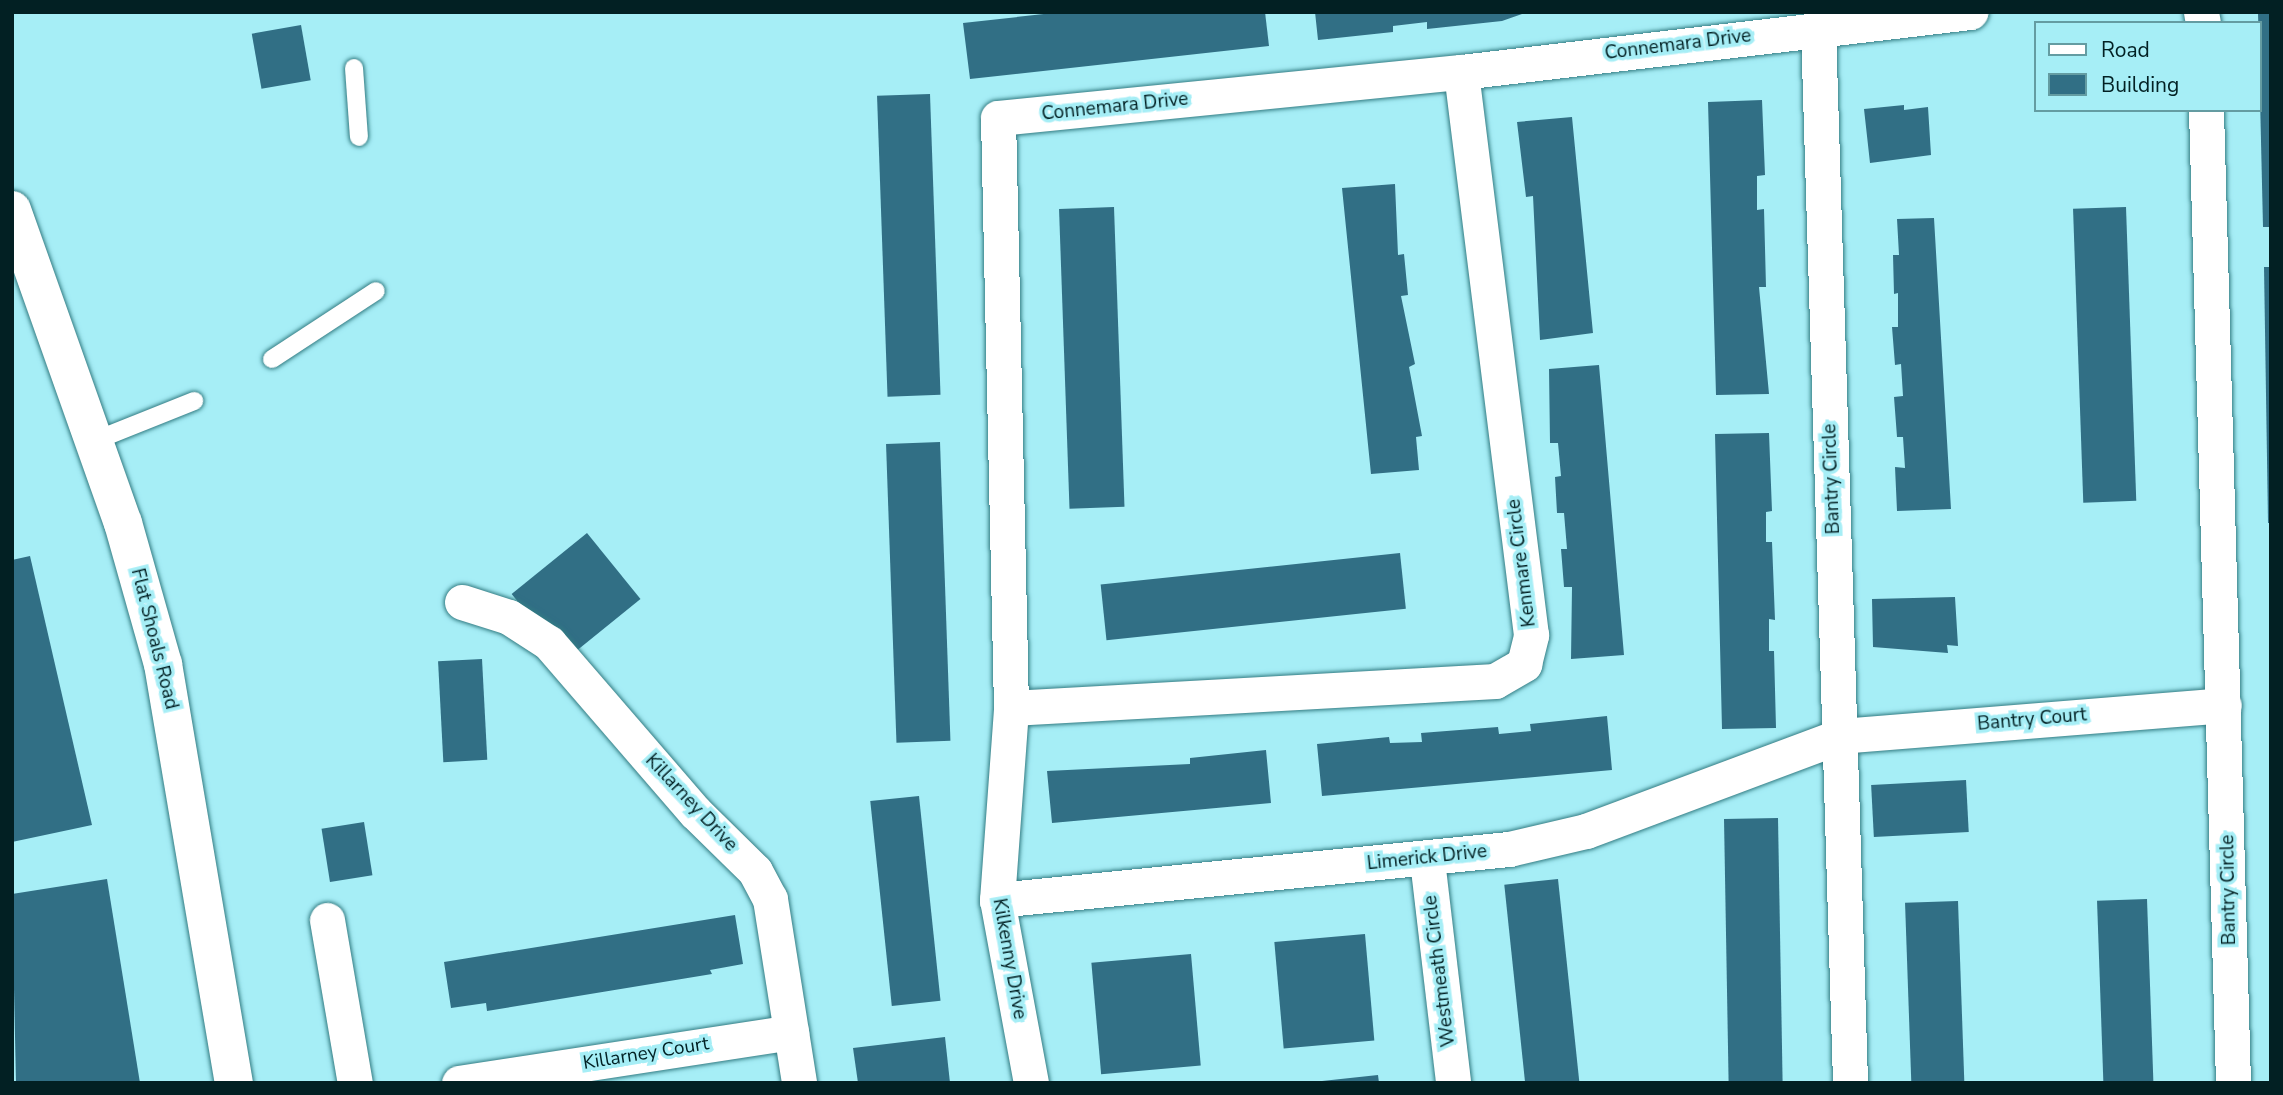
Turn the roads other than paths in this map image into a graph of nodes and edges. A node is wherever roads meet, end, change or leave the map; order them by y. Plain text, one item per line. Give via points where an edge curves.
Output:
1 (1970, 12) edge
2 (1818, 28) junction
3 (354, 68) dead end
4 (1461, 72) junction
5 (2206, 112) edge
6 (359, 137) dead end
7 (12, 211) edge
8 (376, 291) dead end
9 (272, 359) dead end
10 (194, 401) dead end
11 (94, 441) junction
12 (462, 602) dead end
13 (2224, 705) junction
14 (1010, 708) junction
15 (1840, 736) junction
16 (1427, 859) junction
17 (997, 900) junction
18 (327, 920) dead end
19 (791, 1032) junction
20 (234, 1083) edge
21 (355, 1083) edge
22 (459, 1083) edge
23 (799, 1083) edge
24 (1031, 1083) edge
25 (1454, 1083) edge
26 (1850, 1083) edge
27 (2233, 1083) edge

1 - 2 street
2 - 4 street, Connemara Drive
2 - 15 street, Bantry Circle
3 - 6 lane
4 - 14 street, Connemara Drive via 998,118
4 - 14 street, Kenmare Circle via 1531,635 1524,663 1495,681
5 - 13 street, Bantry Circle
7 - 11 street, Flat Shoals Road
8 - 9 lane
10 - 11 lane
11 - 20 street, Flat Shoals Road via 163,664
12 - 19 street, Killarney Drive via 509,617 549,643 695,812 755,871 770,899
13 - 15 street, Bantry Court
13 - 27 street, Bantry Circle
14 - 17 street, Kilkenny Drive
15 - 16 street, Limerick Drive via 1586,831 1509,849
15 - 26 street, Bantry Circle
16 - 17 street, Limerick Drive
16 - 25 street, Westmeath Circle
17 - 24 street, Kilkenny Drive
18 - 21 street
19 - 22 street, Killarney Court
19 - 23 street, Killarney Drive

